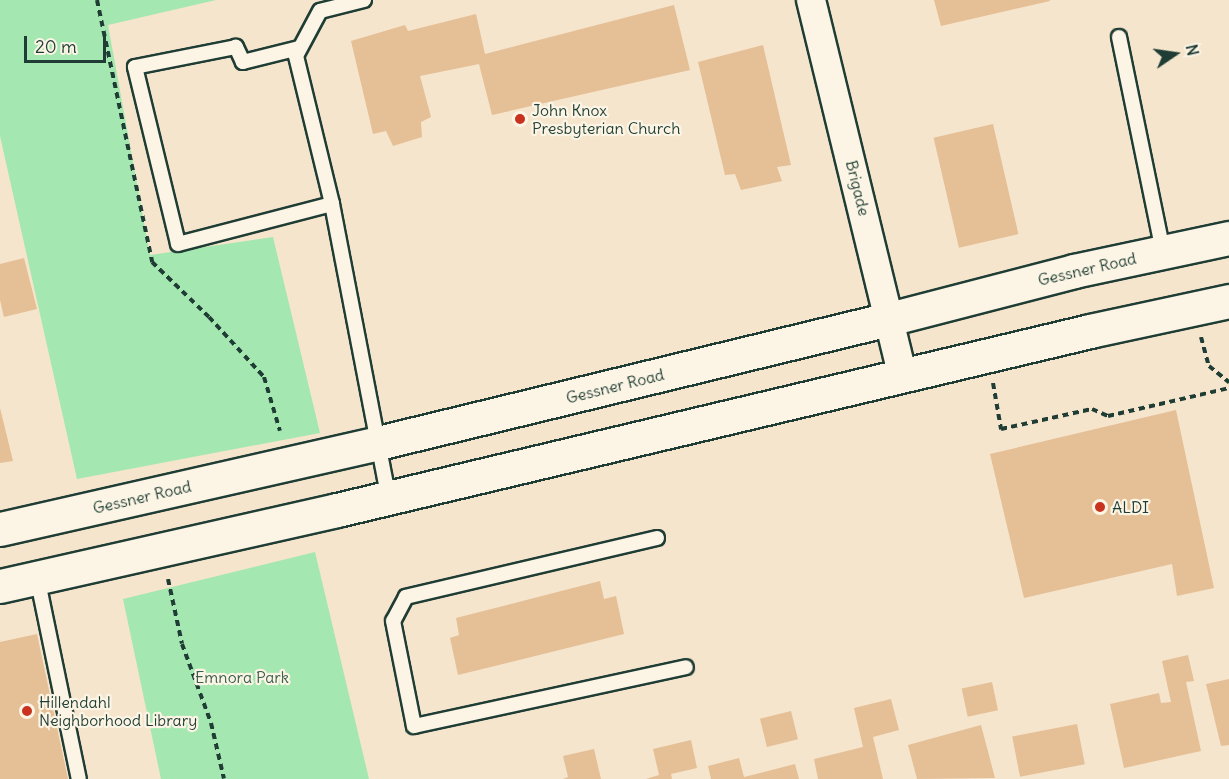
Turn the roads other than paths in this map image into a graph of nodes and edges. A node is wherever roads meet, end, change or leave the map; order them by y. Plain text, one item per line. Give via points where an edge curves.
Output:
1 (364, 0) edge
2 (811, 0) edge
3 (1119, 37) dead end
4 (299, 48) junction
5 (332, 204) junction
6 (1229, 237) edge
7 (1163, 252) junction
8 (1229, 302) edge
9 (889, 319) junction
10 (903, 377) junction
11 (378, 443) junction
12 (388, 496) junction
13 (0, 530) edge
14 (657, 538) dead end
15 (37, 577) junction
16 (0, 586) edge
17 (686, 667) dead end
18 (79, 779) edge

1 - 4 lane via 320,11
2 - 9 street, Brigade
3 - 7 lane
4 - 5 lane via 296,56
4 - 5 lane via 243,62 236,47 135,67 178,244
5 - 11 lane
6 - 7 main road, Gessner Road
7 - 9 main road, Gessner Road
8 - 10 main road
9 - 10 street, Brigade
9 - 11 main road, Gessner Road
10 - 12 main road
11 - 12 lane
11 - 13 main road, Gessner Road
12 - 15 main road
14 - 17 lane via 406,597 393,621 414,726
15 - 16 main road
15 - 18 lane

